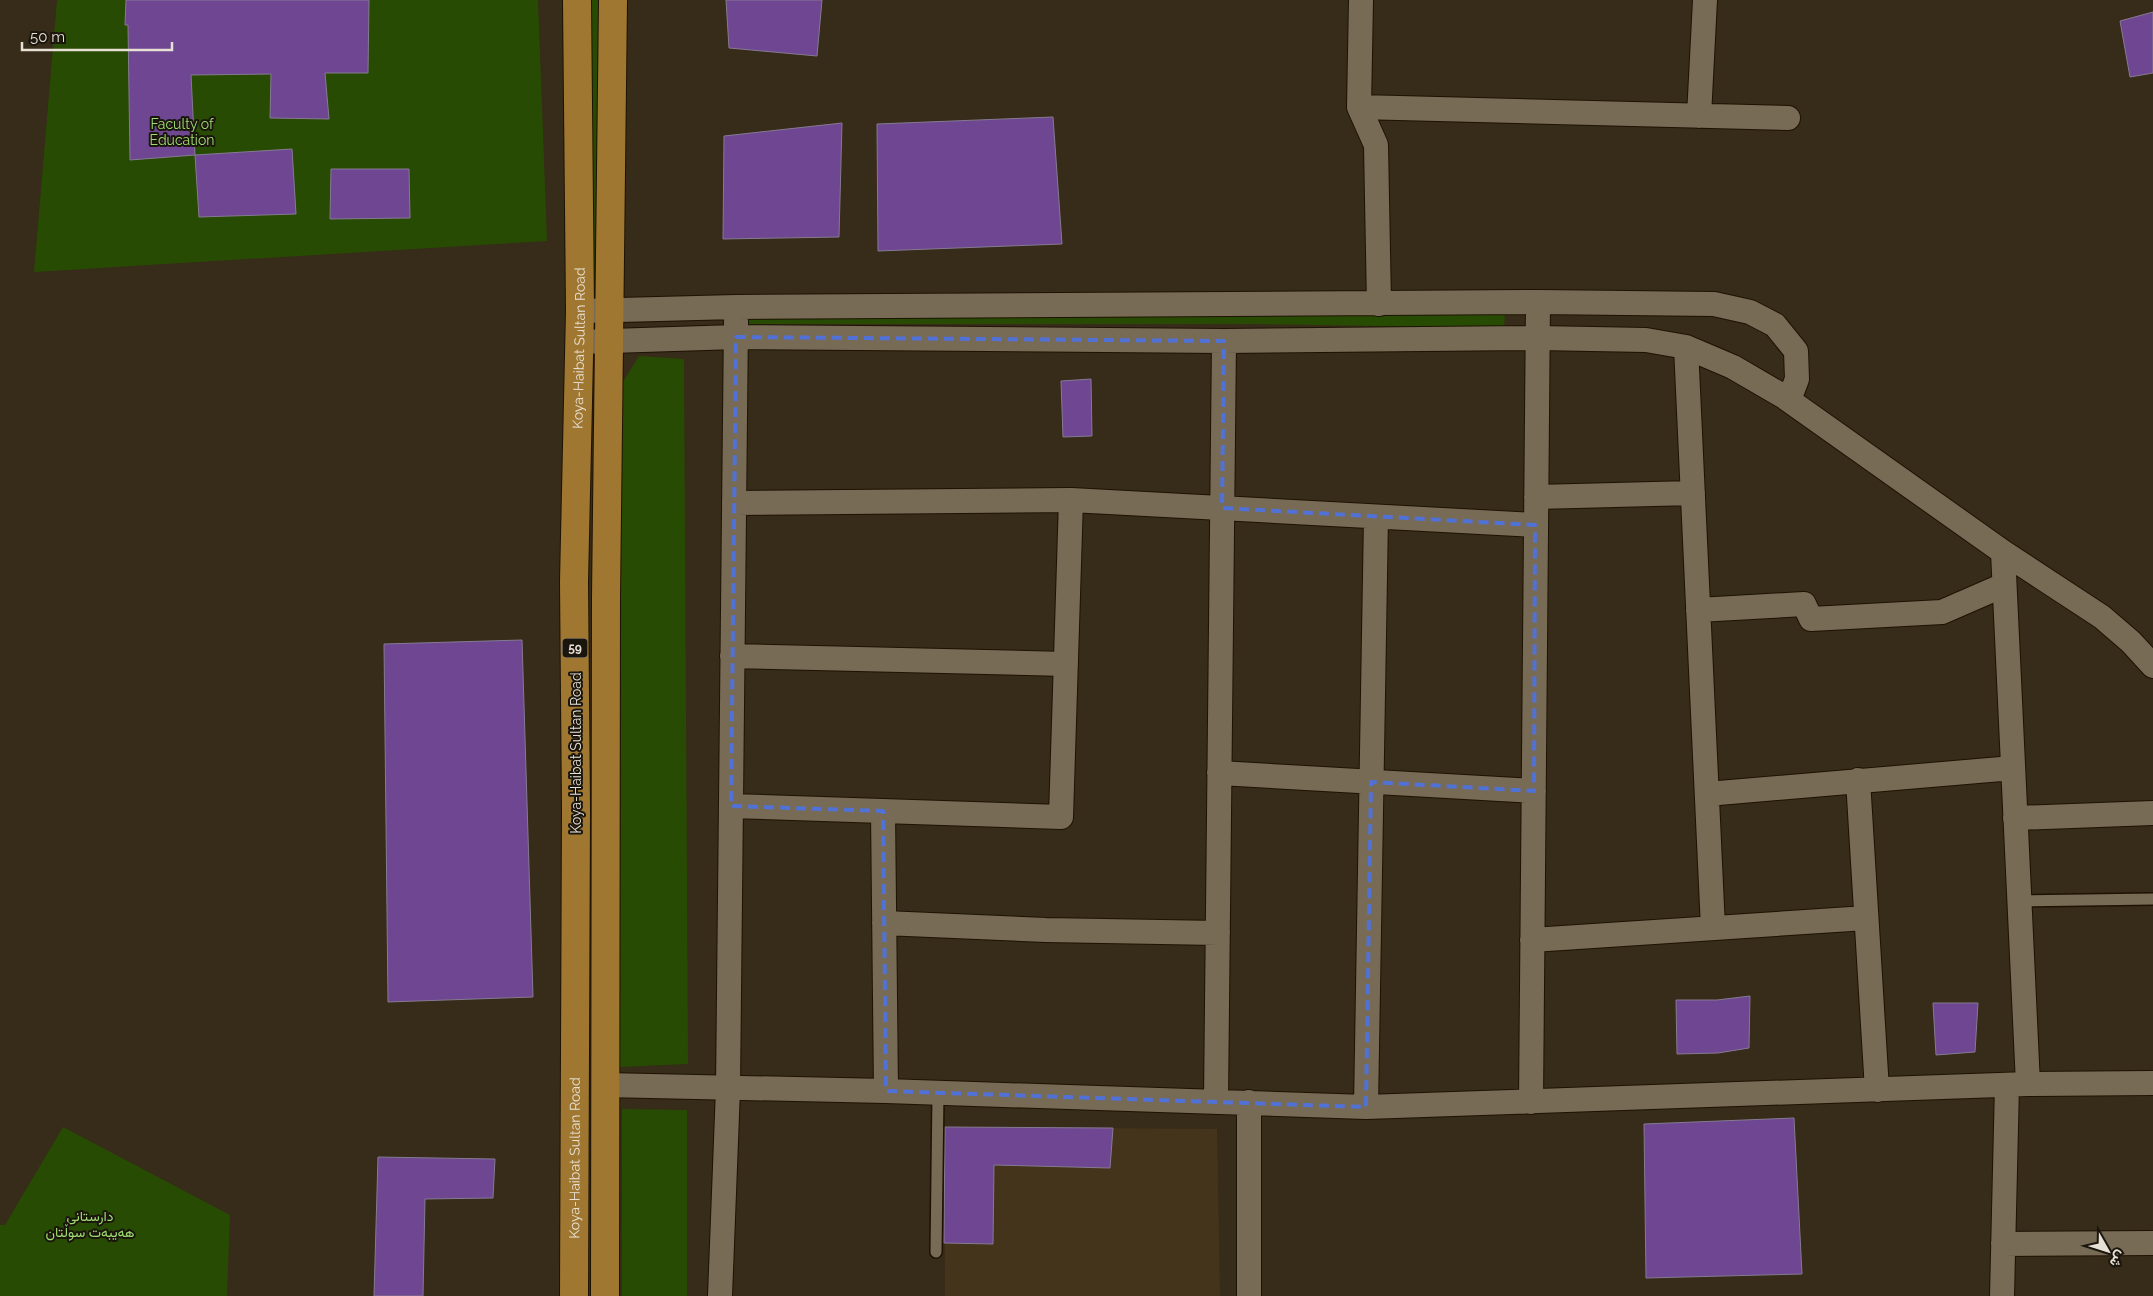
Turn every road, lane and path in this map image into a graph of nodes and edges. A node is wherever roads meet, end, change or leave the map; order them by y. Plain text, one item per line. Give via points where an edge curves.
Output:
1 (576, 0) edge
2 (612, 0) edge
3 (1361, 0) edge
4 (1705, 0) edge
5 (1359, 107) junction
6 (1699, 116) junction
7 (1788, 118) dead end
8 (1538, 302) junction
9 (1408, 303) junction
10 (1379, 304) junction
11 (736, 307) junction
12 (610, 308) junction
13 (580, 311) junction
14 (736, 337) junction
15 (1408, 338) junction
16 (1538, 338) junction
17 (609, 340) junction
18 (1224, 340) junction
19 (580, 342) junction
20 (1686, 347) junction
21 (1789, 400) junction
22 (1693, 493) junction
23 (1536, 497) junction
24 (1071, 500) junction
25 (734, 503) junction
26 (1222, 508) junction
27 (1376, 517) junction
28 (1535, 525) junction
29 (2003, 552) junction
30 (2004, 585) junction
31 (1698, 610) junction
32 (732, 656) junction
33 (1066, 664) junction
34 (2153, 666) edge
35 (2013, 768) junction
36 (1220, 773) junction
37 (1858, 780) junction
38 (1371, 782) junction
39 (1534, 791) junction
40 (1707, 794) junction
41 (731, 806) junction
42 (883, 811) junction
43 (2153, 813) edge
44 (2015, 818) junction
45 (2153, 899) edge
46 (2020, 901) junction
47 (1866, 918) junction
48 (884, 923) junction
49 (1713, 928) junction
50 (1218, 933) junction
51 (1532, 940) junction
52 (2153, 1083) edge
53 (2018, 1084) junction
54 (605, 1085) junction
55 (728, 1089) junction
56 (1877, 1090) junction
57 (886, 1091) junction
58 (938, 1093) junction
59 (1216, 1100) junction
60 (1249, 1102) junction
61 (1531, 1102) junction
62 (1366, 1107) junction
63 (2153, 1243) edge
64 (2003, 1244) junction
65 (936, 1252) dead end
66 (574, 1296) edge
67 (605, 1296) edge
68 (720, 1296) edge
69 (1249, 1296) edge
70 (2002, 1296) edge

1 - 13 main road, Koya-Haibat Sultan Road / 59
2 - 12 main road, Koya-Haibat Sultan Road / 59
3 - 5 street
4 - 6 street
5 - 6 street
5 - 10 street via 1376,145
6 - 7 street
8 - 9 street
8 - 16 street
8 - 21 street via 1714,304 1750,312 1775,325 1796,350 1797,379
9 - 10 street
9 - 15 street
10 - 11 street
11 - 12 street
11 - 14 street
12 - 13 street
12 - 17 main road, Koya-Haibat Sultan Road / 59
13 - 19 main road, Koya-Haibat Sultan Road / 59
14 - 17 street
14 - 18 street
14 - 25 street
15 - 16 street
15 - 18 street
16 - 20 street via 1646,340
16 - 23 street
17 - 19 street
17 - 54 main road, Koya-Haibat Sultan Road / 59
18 - 26 street
19 - 66 main road, Koya-Haibat Sultan Road / 59 via 574,582
20 - 21 street via 1733,367
20 - 22 street
21 - 29 street
22 - 23 street
22 - 31 street
23 - 28 street
24 - 25 street
24 - 26 street
24 - 33 street
25 - 32 street
26 - 27 street
26 - 36 street
27 - 28 street
27 - 38 street
28 - 39 street
29 - 30 street
29 - 34 street via 2102,617
30 - 31 street via 1942,612 1811,619 1804,604
30 - 35 street
31 - 40 street
32 - 33 street
32 - 41 street
33 - 42 street via 1061,817
35 - 37 street
35 - 44 street
36 - 38 street
36 - 50 street
37 - 40 street
37 - 47 street
38 - 39 street
38 - 62 street
39 - 51 street
40 - 49 street
41 - 42 street
41 - 55 street
42 - 48 street
43 - 44 street
44 - 46 street
45 - 46 lane
46 - 53 street
47 - 49 street
47 - 56 street
48 - 50 street
48 - 57 street
49 - 51 street
50 - 59 street
51 - 61 street
52 - 53 street
53 - 56 street
53 - 64 street
54 - 55 street
54 - 67 main road, Koya-Haibat Sultan Road / 59
55 - 57 street
55 - 68 street
56 - 61 street
57 - 58 street
58 - 59 street
58 - 65 lane
59 - 60 street
60 - 62 street
60 - 69 street
61 - 62 street
63 - 64 street
64 - 70 street

